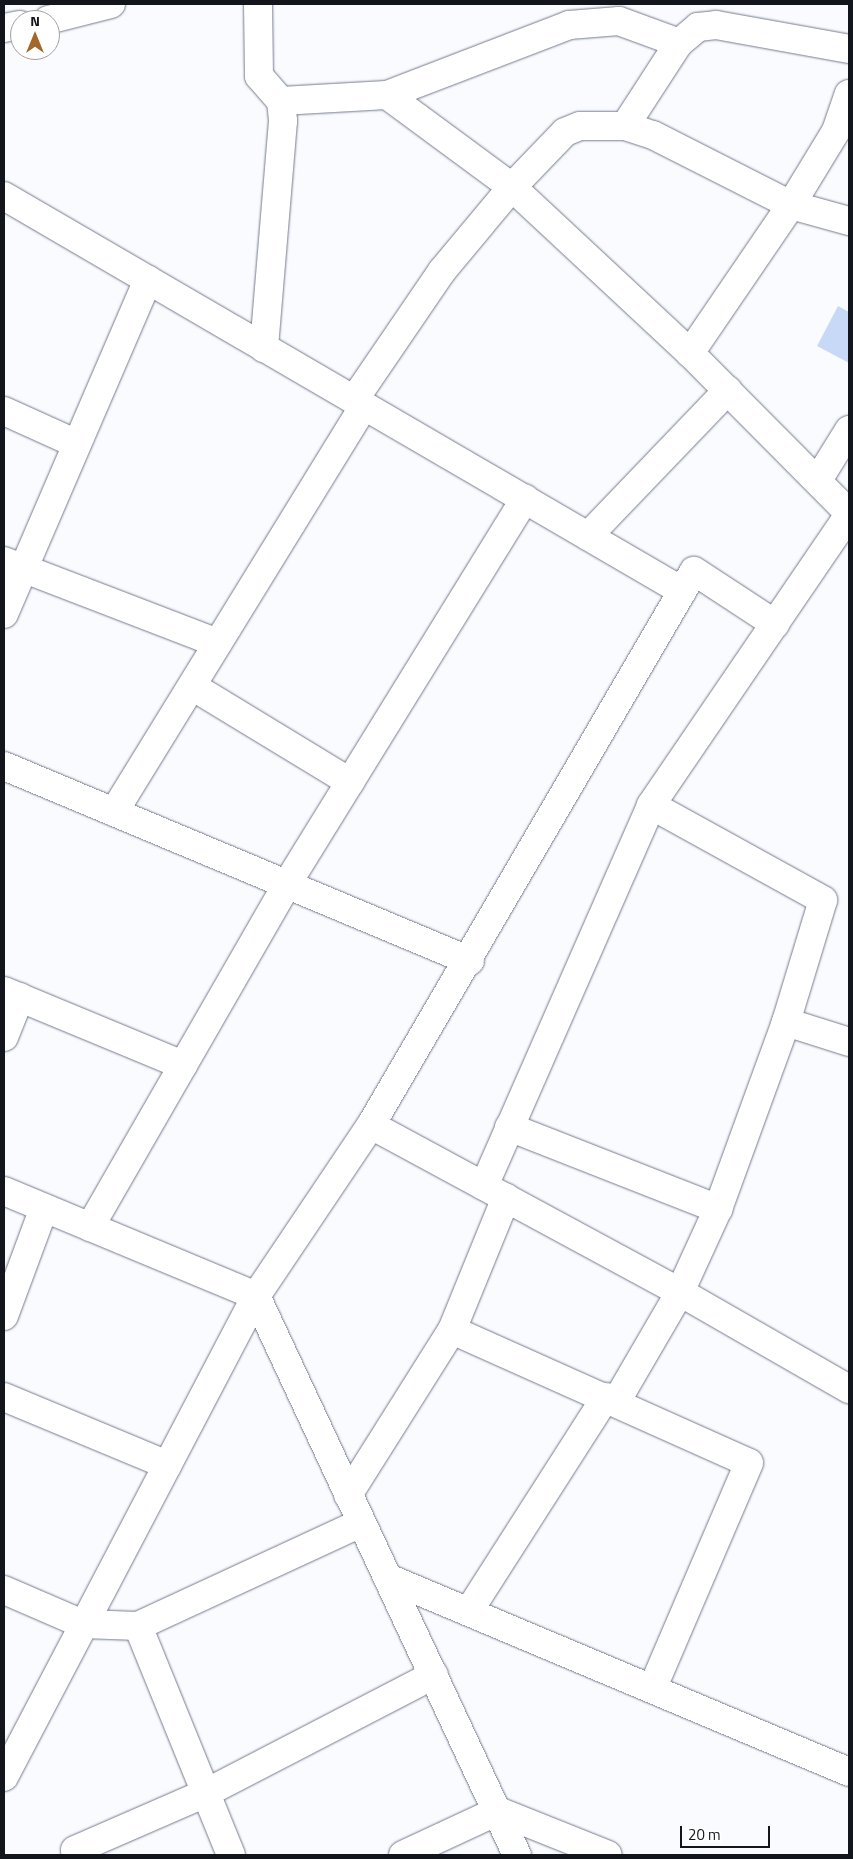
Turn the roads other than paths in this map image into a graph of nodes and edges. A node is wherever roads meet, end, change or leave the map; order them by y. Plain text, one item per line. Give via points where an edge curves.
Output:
1 (111, 4) edge
2 (258, 4) edge
3 (60, 17) edge
4 (679, 43) junction
5 (849, 49) edge
6 (849, 94) edge
7 (387, 96) junction
8 (281, 101) junction
9 (625, 126) junction
10 (512, 187) junction
11 (4, 196) edge
12 (791, 205) junction
13 (849, 221) edge
14 (148, 280) junction
15 (264, 348) junction
16 (690, 352) junction
17 (728, 390) junction
18 (359, 403) junction
19 (4, 411) edge
20 (849, 430) edge
21 (77, 444) junction
22 (818, 480) junction
23 (525, 499) junction
24 (849, 514) edge
25 (588, 536) junction
26 (13, 565) edge
27 (682, 591) junction
28 (4, 614) edge
29 (775, 624) junction
30 (218, 643) junction
31 (192, 686) junction
32 (4, 766) edge
33 (350, 782) junction
34 (651, 805) junction
35 (114, 812) junction
36 (287, 884) junction
37 (470, 961) junction
38 (12, 994) edge
39 (786, 1022) junction
40 (4, 1038) edge
41 (849, 1042) edge
42 (183, 1065) junction
43 (371, 1125) junction
44 (509, 1127) junction
45 (4, 1191) edge
46 (495, 1192) junction
47 (44, 1208) junction
48 (718, 1208) junction
49 (90, 1227) junction
50 (680, 1292) junction
51 (256, 1296) junction
52 (4, 1316) edge
53 (452, 1330) junction
54 (849, 1389) edge
55 (4, 1397) edge
56 (611, 1400) junction
57 (167, 1465) junction
58 (348, 1495) junction
59 (362, 1523) junction
60 (388, 1578) junction
61 (4, 1590) edge
62 (469, 1612) junction
63 (83, 1624) junction
64 (138, 1626) junction
65 (434, 1675) junction
66 (653, 1687) junction
67 (847, 1766) edge
68 (4, 1777) edge
69 (204, 1794) junction
70 (498, 1811) junction
71 (79, 1855) edge
72 (231, 1855) edge
73 (404, 1855) edge
74 (517, 1855) edge
75 (608, 1855) edge

1 - 3 street
2 - 8 street via 259,76
4 - 5 street via 698,26 716,24
4 - 7 street via 619,21 569,24
4 - 9 street
6 - 12 street via 836,131
7 - 8 street
7 - 10 street
8 - 15 street via 283,126
9 - 10 street via 597,124 565,132
9 - 12 street via 653,135
10 - 16 street
10 - 18 street via 442,271
11 - 14 street
12 - 13 street
12 - 16 street
14 - 15 street
14 - 21 street
15 - 18 street
16 - 17 street
17 - 22 street
17 - 25 street
18 - 23 street
18 - 30 street
19 - 21 street
20 - 22 street
21 - 26 street
22 - 24 street
23 - 25 street
23 - 33 street
24 - 29 street
25 - 27 street
26 - 28 street
26 - 30 street
27 - 29 street via 694,571
27 - 37 street
29 - 34 street
30 - 31 street
31 - 33 street
31 - 35 street
32 - 35 street
33 - 36 street
34 - 39 street via 823,900
34 - 44 street
35 - 36 street
36 - 37 street
36 - 42 street
37 - 43 street
38 - 40 street
38 - 42 street
39 - 41 street
39 - 48 street
42 - 49 street
43 - 46 street
43 - 51 street
44 - 46 street
44 - 48 street
45 - 47 street
46 - 50 street
46 - 53 street
47 - 49 street
47 - 52 street
48 - 50 street
49 - 51 street
50 - 54 street
50 - 56 street
51 - 57 street
51 - 58 street
53 - 56 street
53 - 58 street
55 - 57 street
56 - 62 street
56 - 66 street via 749,1463
57 - 63 street
58 - 59 street
59 - 60 street
59 - 64 street
60 - 62 street
60 - 65 street
61 - 63 street
62 - 66 street
63 - 64 street
63 - 68 street
64 - 69 street
65 - 69 street
65 - 70 street
66 - 67 street
69 - 71 street via 75,1850
69 - 72 street
70 - 73 street
70 - 74 street
70 - 75 street

